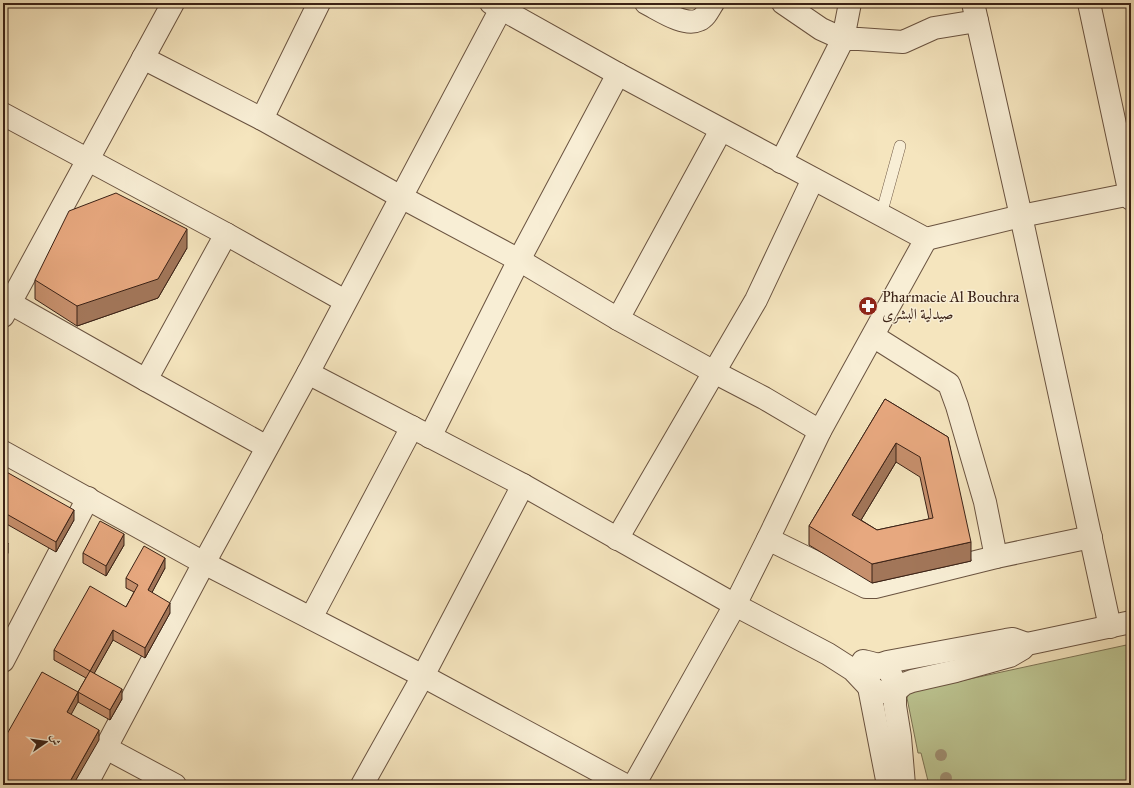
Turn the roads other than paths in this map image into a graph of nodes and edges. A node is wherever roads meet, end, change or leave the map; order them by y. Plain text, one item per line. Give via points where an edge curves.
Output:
1 (173, 3) edge
2 (319, 3) edge
3 (646, 3) edge
4 (713, 3) edge
5 (783, 3) edge
6 (850, 3) edge
7 (1089, 3) edge
8 (499, 5) edge
9 (975, 12) edge
10 (843, 40) junction
11 (143, 58) junction
12 (618, 74) junction
13 (3, 114) edge
14 (262, 119) junction
15 (722, 130) junction
16 (900, 146) dead end
17 (88, 160) junction
18 (781, 162) junction
19 (813, 179) junction
20 (1131, 195) edge
21 (401, 197) junction
22 (881, 215) junction
23 (1021, 216) junction
24 (226, 234) junction
25 (926, 239) junction
26 (519, 260) junction
27 (346, 301) junction
28 (5, 306) edge
29 (618, 319) junction
30 (873, 336) junction
31 (714, 372) junction
32 (308, 373) junction
33 (146, 380) junction
34 (820, 431) junction
35 (421, 432) junction
36 (267, 446) junction
37 (3, 452) edge
38 (523, 486) junction
39 (88, 498) junction
40 (1091, 537) junction
41 (617, 539) junction
42 (768, 539) junction
43 (996, 557) junction
44 (204, 563) junction
45 (735, 605) junction
46 (311, 618) junction
47 (1131, 622) edge
48 (1110, 627) junction
49 (1027, 644) junction
50 (828, 654) junction
51 (3, 661) edge
52 (879, 665) junction
53 (423, 676) junction
54 (869, 688) junction
55 (896, 691) junction
56 (106, 748) junction
57 (86, 785) edge
58 (174, 785) edge
59 (362, 785) edge
60 (625, 785) edge
61 (634, 785) edge
62 (888, 785) edge
63 (904, 785) edge

1 - 11 street
2 - 14 street
3 - 4 street via 672,17 688,22 699,20 706,15
5 - 10 street via 821,29
6 - 10 street
7 - 20 street
8 - 12 street
8 - 21 street
9 - 10 street via 902,42
9 - 23 street
10 - 18 street
11 - 14 street
11 - 17 street
12 - 15 street
12 - 26 street
13 - 17 street
14 - 21 street
15 - 18 street
15 - 29 street
16 - 22 lane
17 - 24 street
17 - 28 street
18 - 19 street
19 - 22 street
19 - 31 street via 756,300
20 - 23 street
21 - 26 street
21 - 27 street
22 - 25 street
23 - 25 street
23 - 40 street
24 - 27 street
24 - 33 street
25 - 30 street
26 - 29 street
26 - 35 street
27 - 32 street
28 - 33 street
29 - 31 street
30 - 34 street
30 - 43 street via 949,384 985,502
31 - 34 street
31 - 41 street
32 - 35 street
32 - 36 street
33 - 36 street
34 - 42 street
35 - 38 street
35 - 46 street
36 - 44 street
37 - 39 street
38 - 41 street
38 - 53 street
39 - 44 street
39 - 51 street
40 - 43 street
40 - 48 street
41 - 45 street
42 - 43 street via 866,587
42 - 45 street
44 - 46 street
44 - 56 street
45 - 50 street
45 - 61 street
46 - 53 street
47 - 48 street
48 - 49 street
49 - 52 street via 1013,639
49 - 55 street via 1010,656 912,681
50 - 52 street
50 - 54 street via 853,670
52 - 54 street via 868,678
52 - 55 street via 889,671
53 - 59 street
53 - 60 street
54 - 55 street
54 - 62 street
55 - 63 street
56 - 57 street
56 - 58 street

